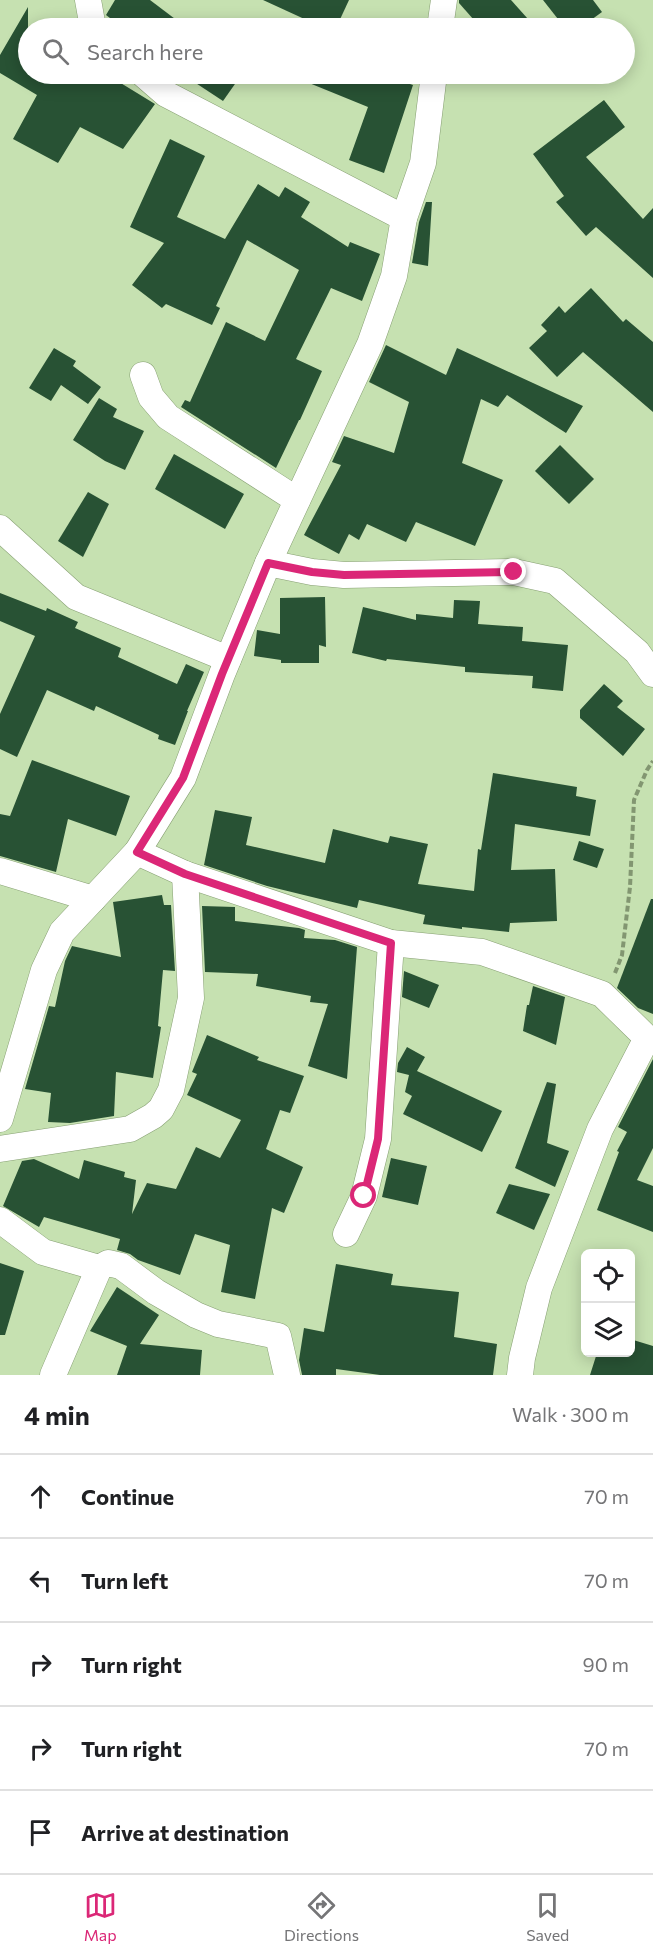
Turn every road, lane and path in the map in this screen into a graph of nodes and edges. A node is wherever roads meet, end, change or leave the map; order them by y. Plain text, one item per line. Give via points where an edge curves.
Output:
1 (88, 0) edge
2 (444, 0) edge
3 (91, 18) edge
4 (441, 18) edge
5 (154, 84) edge
6 (433, 84) edge
7 (404, 218) junction
8 (143, 375) dead end
9 (297, 500) junction
10 (0, 528) edge
11 (268, 563) junction
12 (228, 659) junction
13 (653, 674) edge
14 (653, 761) edge
15 (137, 852) junction
16 (0, 871) edge
17 (185, 874) junction
18 (93, 899) junction
19 (391, 943) junction
20 (602, 994) junction
21 (650, 1038) edge
22 (0, 1119) edge
23 (0, 1149) edge
24 (0, 1220) edge
25 (346, 1234) dead end
26 (99, 1268) junction
27 (53, 1375) edge
28 (287, 1375) edge
29 (520, 1375) edge

1 - 3 street
2 - 4 street
5 - 7 street via 166,94
6 - 7 street via 423,163
7 - 9 street via 394,276 370,344
8 - 9 street via 151,397 168,417
9 - 11 street
10 - 12 street via 76,597
11 - 12 street
11 - 13 street via 344,575 514,572 555,581 637,652
12 - 15 street via 183,778
14 - 20 path via 634,800 622,955
15 - 17 street
15 - 18 street
16 - 18 street
17 - 19 street
17 - 23 street via 191,998 171,1090 161,1109 130,1129
18 - 22 street via 62,932 44,970
19 - 20 street via 482,952
19 - 25 street via 378,1139 364,1196
20 - 21 street
21 - 29 street via 600,1129 539,1288
24 - 26 street via 44,1252
26 - 27 street
26 - 28 street via 108,1263 121,1266 196,1316 278,1336

